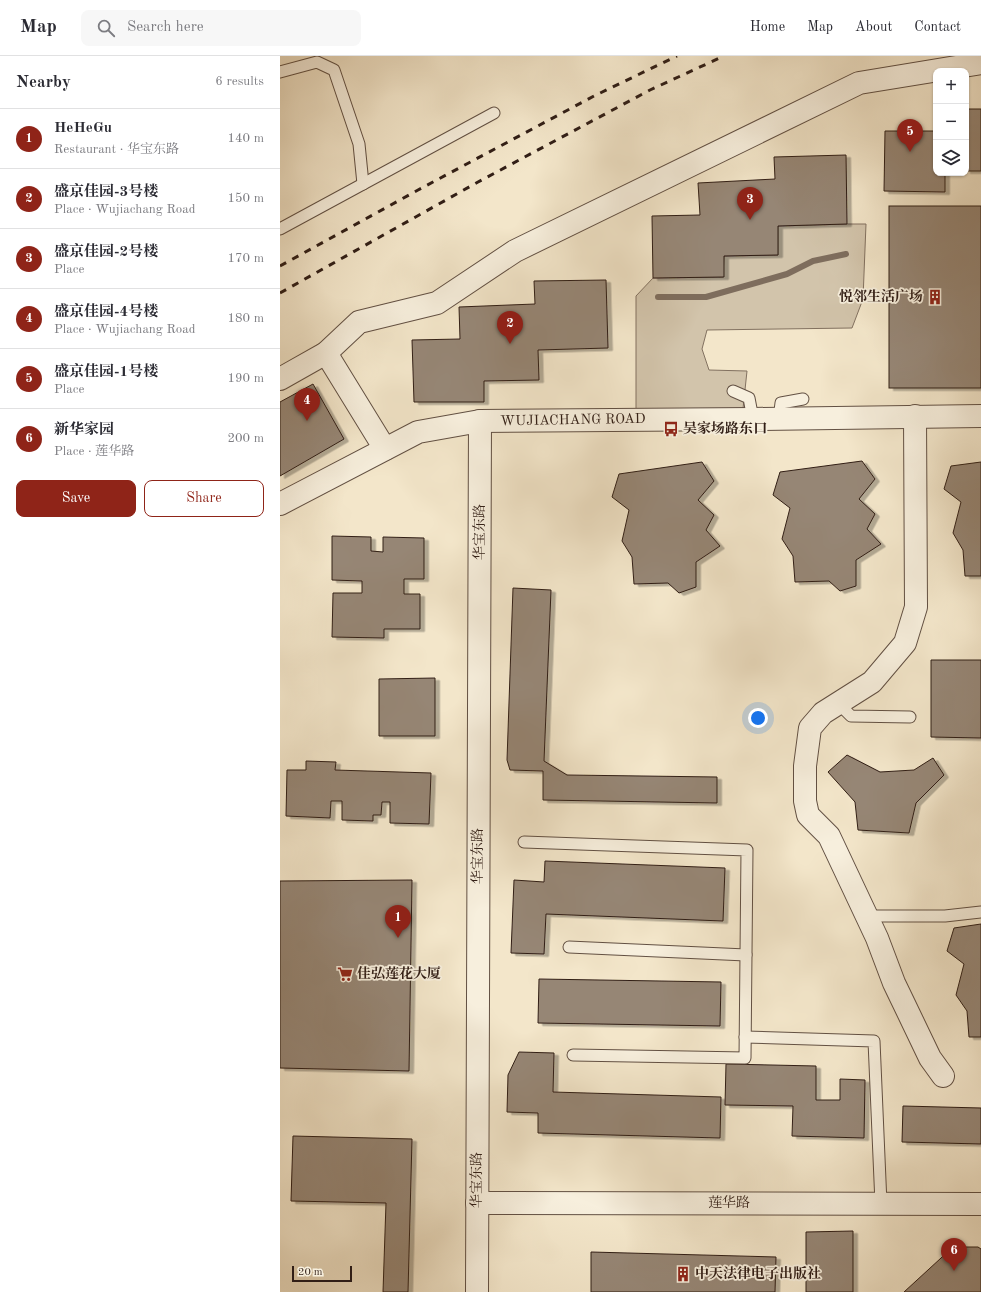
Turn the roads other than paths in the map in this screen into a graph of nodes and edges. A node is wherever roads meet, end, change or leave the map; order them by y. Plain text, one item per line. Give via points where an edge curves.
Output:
1 (981, 63) edge
2 (280, 72) edge
3 (494, 113) dead end
4 (363, 184) junction
5 (280, 229) edge
6 (326, 353) junction
7 (280, 379) edge
8 (733, 391) dead end
9 (803, 399) dead end
10 (915, 416) junction
11 (981, 416) edge
12 (753, 419) junction
13 (779, 419) junction
14 (480, 421) junction
15 (385, 449) junction
16 (280, 504) edge
17 (838, 704) junction
18 (910, 717) dead end
19 (524, 842) dead end
20 (981, 912) edge
21 (867, 916) junction
22 (568, 947) dead end
23 (746, 955) junction
24 (745, 1037) junction
25 (573, 1055) dead end
26 (943, 1076) dead end
27 (477, 1203) junction
28 (881, 1204) junction
29 (981, 1204) edge
30 (477, 1292) edge

1 - 6 street via 859,83 515,251 437,303 359,322
2 - 4 lane via 317,62 334,70 359,144
3 - 4 lane
4 - 5 lane
6 - 7 street
6 - 15 street
8 - 12 lane via 749,398
9 - 13 lane via 781,403
10 - 11 street, WUJIACHANG ROAD
10 - 13 street, WUJIACHANG ROAD
10 - 17 street via 916,607 900,649 872,682
12 - 13 street, WUJIACHANG ROAD
12 - 14 street, WUJIACHANG ROAD
14 - 15 street, WUJIACHANG ROAD via 418,432
14 - 27 street, 华宝东路
15 - 16 street, WUJIACHANG ROAD
17 - 18 lane via 851,716
17 - 21 street via 823,712 810,728 805,766 806,801 808,815 829,836
19 - 23 lane via 747,850
20 - 21 lane via 945,916
21 - 26 street via 907,1010 930,1058
22 - 23 lane
23 - 24 lane
24 - 25 lane via 745,1058
24 - 28 lane via 874,1042
27 - 28 street, 莲华路
27 - 30 street, 华宝东路
28 - 29 street, 莲华路

